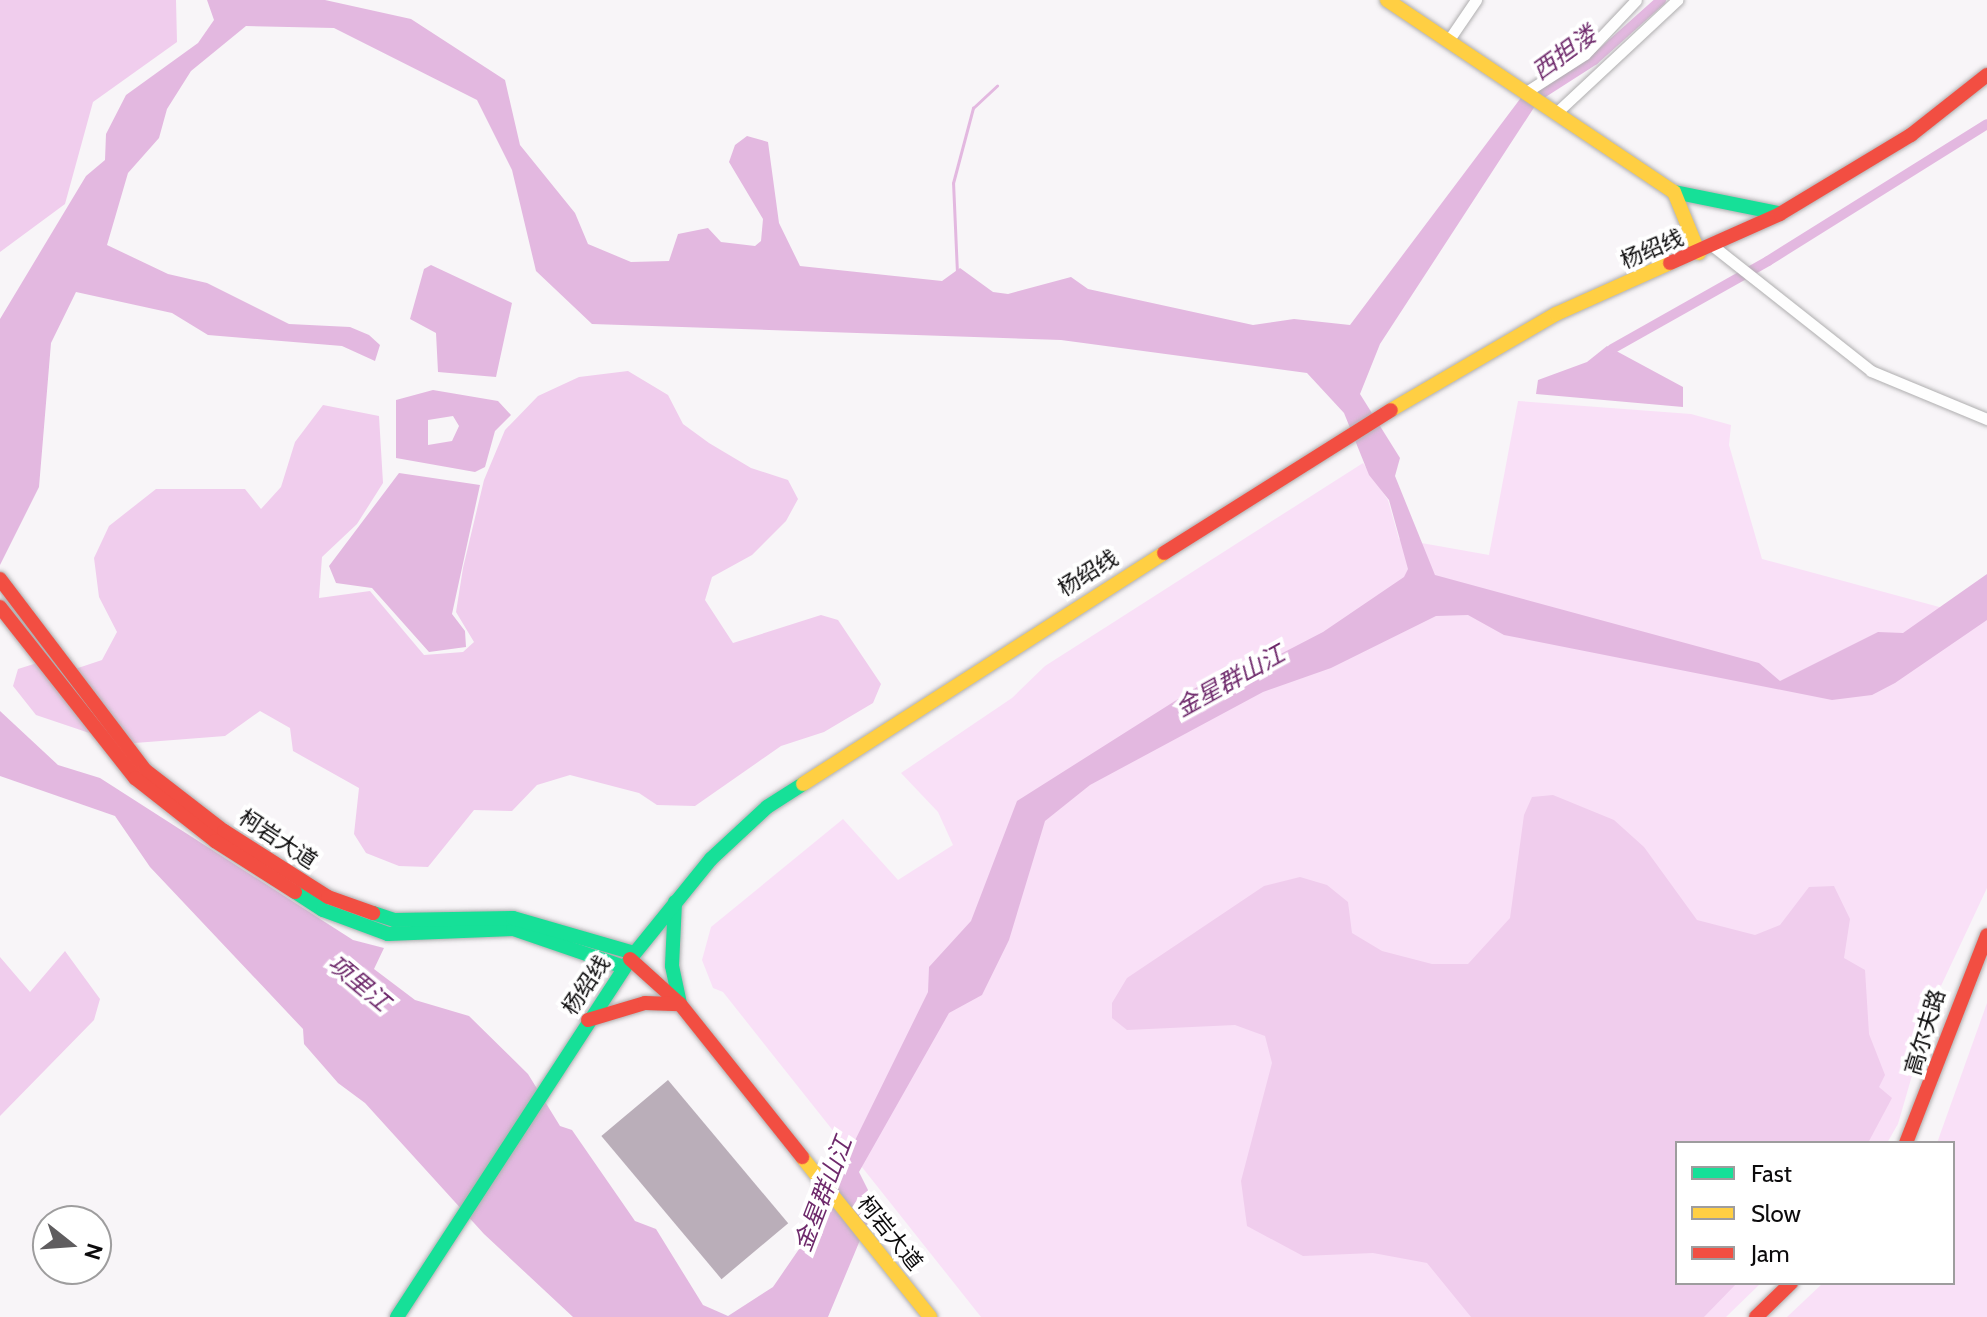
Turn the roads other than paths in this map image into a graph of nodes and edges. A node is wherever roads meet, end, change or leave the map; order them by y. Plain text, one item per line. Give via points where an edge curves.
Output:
1 (1476, 0) edge
2 (1636, 0) edge
3 (1677, 0) edge
4 (1394, 2) edge
5 (1448, 41) junction
6 (1987, 75) edge
7 (1526, 92) junction
8 (1556, 113) junction
9 (1674, 192) junction
10 (1780, 214) junction
11 (1706, 249) junction
12 (1987, 419) edge
13 (0, 579) edge
14 (1, 609) edge
15 (675, 902) junction
16 (1987, 935) edge
17 (629, 960) junction
18 (680, 1004) junction
19 (588, 1020) junction
20 (1907, 1141) edge
21 (1789, 1285) edge
22 (397, 1317) edge
23 (930, 1317) edge
24 (1756, 1317) edge

1 - 5 street
2 - 7 street via 1585,54
3 - 8 street
4 - 5 main road
5 - 7 main road
6 - 10 main road, 杨绍线 via 1911,135
7 - 8 main road
8 - 9 main road
9 - 10 main road
9 - 11 main road
10 - 11 main road, 杨绍线
11 - 12 street via 1740,267 1871,371
11 - 15 main road, 杨绍线 via 1556,314 1379,417 837,758 767,807
13 - 17 main road, 柯岩大道 via 145,770 224,831 328,897 394,920 513,918 578,932
14 - 17 main road, 柯岩大道 via 135,778 215,841 323,910 388,934 513,929
15 - 17 main road, 杨绍线
15 - 18 main road via 672,966
16 - 20 main road, 高尔夫路
17 - 18 main road, 柯岩大道
17 - 19 main road, 杨绍线
18 - 19 main road via 645,1003
18 - 23 main road, 柯岩大道
19 - 22 main road, 杨绍线
21 - 24 main road

